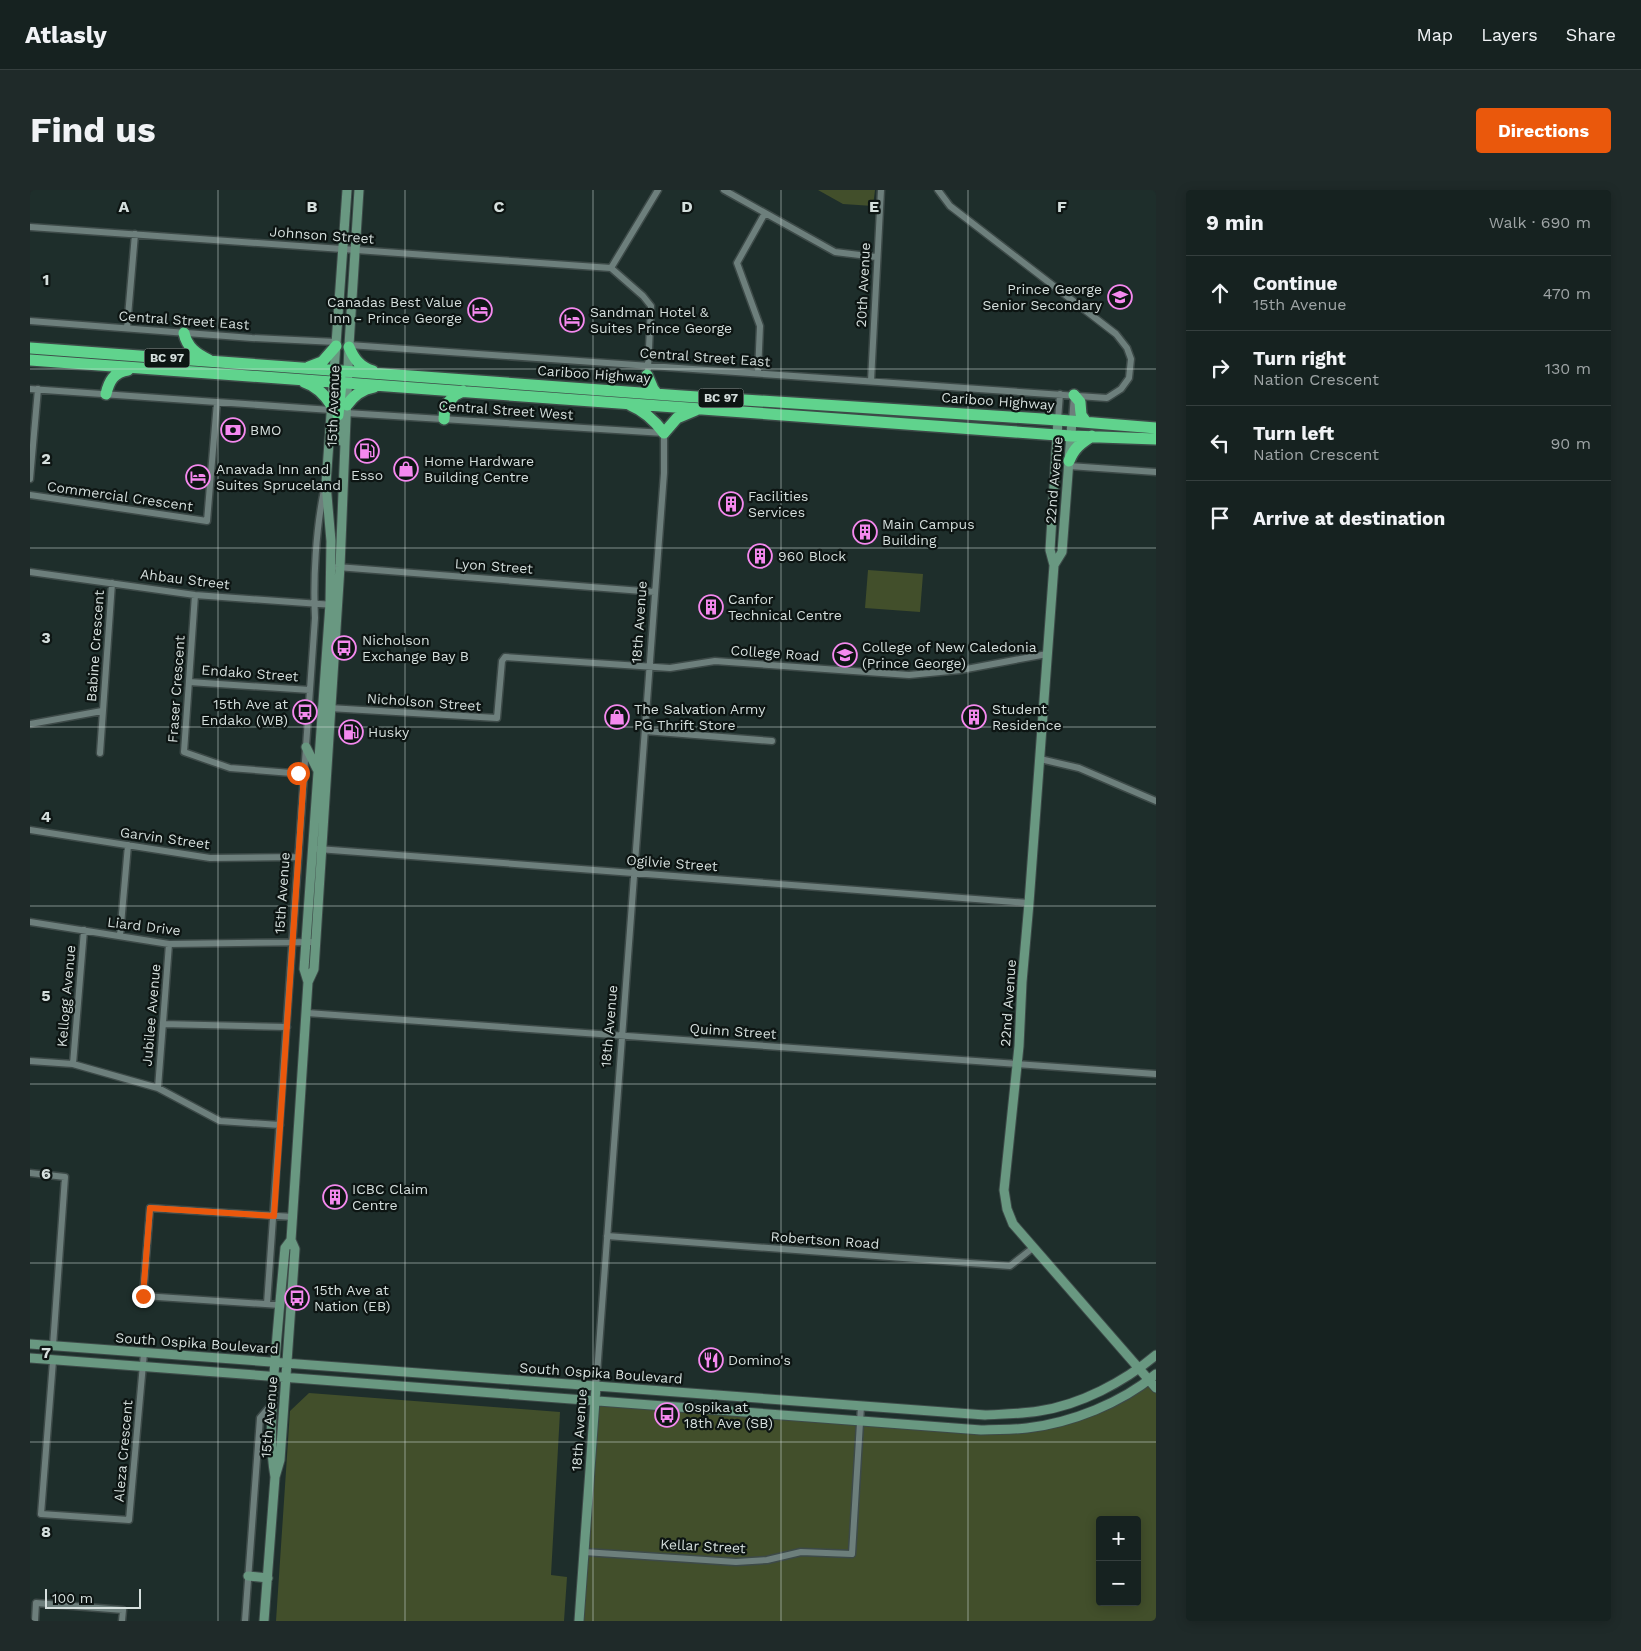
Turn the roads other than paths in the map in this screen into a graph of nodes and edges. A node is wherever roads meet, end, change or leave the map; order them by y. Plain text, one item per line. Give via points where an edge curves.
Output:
1 (347, 190) edge
2 (359, 190) edge
3 (658, 190) edge
4 (724, 190) edge
5 (881, 190) edge
6 (938, 190) edge
7 (765, 213) junction
8 (30, 227) edge
9 (135, 234) junction
10 (343, 250) junction
11 (355, 250) junction
12 (876, 257) junction
13 (611, 268) junction
14 (30, 322) edge
15 (127, 328) junction
16 (184, 333) junction
17 (336, 344) junction
18 (349, 346) junction
19 (30, 348) edge
20 (30, 360) edge
21 (213, 362) junction
22 (142, 368) junction
23 (304, 369) junction
24 (647, 370) junction
25 (758, 373) junction
26 (341, 378) junction
27 (295, 379) junction
28 (384, 380) junction
29 (870, 381) junction
30 (30, 388) edge
31 (426, 388) junction
32 (38, 389) junction
33 (463, 391) junction
34 (635, 392) junction
35 (106, 394) junction
36 (657, 394) junction
37 (1060, 394) junction
38 (1074, 395) junction
39 (682, 396) junction
40 (217, 402) junction
41 (621, 402) junction
42 (445, 406) junction
43 (668, 406) junction
44 (704, 408) junction
45 (339, 410) junction
46 (444, 419) junction
47 (1058, 420) junction
48 (1072, 421) junction
49 (1086, 422) junction
50 (1156, 428) edge
51 (664, 433) junction
52 (1057, 434) junction
53 (1071, 436) junction
54 (1092, 436) junction
55 (1150, 439) edge
56 (1156, 444) edge
57 (1069, 463) junction
58 (1156, 472) edge
59 (30, 478) edge
60 (326, 484) junction
61 (30, 495) edge
62 (1054, 565) junction
63 (335, 567) junction
64 (30, 572) edge
65 (112, 583) junction
66 (655, 592) junction
67 (195, 595) junction
68 (314, 604) junction
69 (334, 605) junction
70 (1047, 654) junction
71 (649, 666) junction
72 (189, 682) junction
73 (310, 690) junction
74 (327, 708) junction
75 (102, 711) junction
76 (30, 724) edge
77 (645, 731) junction
78 (772, 741) dead end
79 (306, 746) junction
80 (100, 753) dead end
81 (1040, 759) junction
82 (318, 770) junction
83 (304, 774) junction
84 (1156, 801) edge
85 (30, 830) edge
86 (128, 845) junction
87 (312, 849) junction
88 (322, 849) junction
89 (298, 858) junction
90 (634, 873) junction
91 (1029, 903) junction
92 (30, 922) edge
93 (84, 930) junction
94 (120, 936) junction
95 (292, 942) junction
96 (306, 942) junction
97 (316, 942) junction
98 (169, 944) junction
99 (308, 982) junction
100 (307, 1013) junction
101 (163, 1024) junction
102 (287, 1027) junction
103 (622, 1036) junction
104 (30, 1061) edge
105 (73, 1064) junction
106 (1017, 1064) junction
107 (1156, 1074) edge
108 (158, 1088) junction
109 (280, 1126) junction
110 (30, 1173) edge
111 (274, 1216) junction
112 (292, 1217) junction
113 (607, 1236) junction
114 (291, 1240) junction
115 (1034, 1247) junction
116 (267, 1304) junction
117 (280, 1305) junction
118 (30, 1344) edge
119 (53, 1346) junction
120 (144, 1352) junction
121 (1156, 1355) edge
122 (30, 1358) edge
123 (53, 1361) junction
124 (275, 1363) junction
125 (287, 1364) junction
126 (142, 1367) junction
127 (1140, 1369) junction
128 (274, 1377) junction
129 (1152, 1377) edge
130 (286, 1378) junction
131 (596, 1386) junction
132 (1156, 1388) edge
133 (595, 1401) junction
134 (272, 1404) junction
135 (861, 1406) junction
136 (860, 1421) junction
137 (275, 1477) junction
138 (584, 1552) junction
139 (248, 1576) junction
140 (268, 1578) junction
141 (35, 1621) edge
142 (122, 1621) edge
143 (245, 1621) edge
144 (264, 1621) edge
145 (579, 1621) edge

1 - 10 main road, 15th Avenue
2 - 11 main road, 15th Avenue
3 - 13 street
4 - 7 street
5 - 12 street, 20th Avenue
6 - 38 street, Central Street East via 950,206 1116,334 1127,348 1131,360 1129,378 1121,389 1107,398
7 - 12 street via 835,252
7 - 25 street via 737,263 760,326
8 - 9 street, Johnson Street
9 - 10 street, Johnson Street
9 - 15 street
10 - 11 street, Johnson Street
10 - 17 main road, 15th Avenue
11 - 13 street, Johnson Street
11 - 18 main road, 15th Avenue
12 - 29 street, 20th Avenue
13 - 24 street via 651,306
14 - 15 street, Central Street East
15 - 16 street, Central Street East
16 - 17 street, Central Street East
16 - 21 highway via 193,351
17 - 23 highway via 322,362
17 - 26 main road, 15th Avenue
18 - 24 street, Central Street East
18 - 26 main road, 15th Avenue
18 - 28 highway via 361,365
19 - 21 highway, Cariboo Highway / BC 97
20 - 22 highway, Cariboo Highway / BC 97
21 - 23 highway, Cariboo Highway / BC 97
22 - 27 highway, Cariboo Highway / BC 97
22 - 35 highway via 116,373
23 - 26 highway, Cariboo Highway / BC 97
24 - 25 street, Central Street East
24 - 34 highway
24 - 36 highway
25 - 29 street, Central Street East
26 - 27 highway, Cariboo Highway / BC 97
26 - 28 highway, Cariboo Highway / BC 97
26 - 45 highway
27 - 45 highway via 310,384
28 - 31 highway, Cariboo Highway / BC 97
28 - 34 highway, Cariboo Highway / BC 97
28 - 45 highway via 360,392
29 - 37 street, Central Street East
30 - 32 street, Central Street West
31 - 33 highway, Cariboo Highway / BC 97
31 - 42 highway
32 - 35 street, Central Street West
32 - 59 street
33 - 41 highway, Cariboo Highway / BC 97
33 - 42 highway
34 - 36 highway, Cariboo Highway / BC 97
35 - 40 street, Central Street West
36 - 39 highway, Cariboo Highway / BC 97
37 - 38 street, Central Street East
37 - 47 street, 22nd Avenue
38 - 48 street, 22nd Avenue
38 - 49 highway via 1080,402 1080,415
39 - 43 highway
39 - 47 highway, Cariboo Highway / BC 97
40 - 45 street, Central Street West
40 - 61 street, Commercial Crescent via 208,521
41 - 43 highway, Cariboo Highway / BC 97
41 - 51 highway via 645,413
42 - 46 highway
43 - 44 highway, Cariboo Highway / BC 97
43 - 51 highway via 663,416
44 - 51 highway via 677,418
44 - 52 highway, Cariboo Highway / BC 97
45 - 46 street, Central Street West
45 - 60 main road, 15th Avenue
45 - 63 main road, 15th Avenue via 344,464
46 - 51 street, Central Street West
47 - 48 highway, Cariboo Highway / BC 97
47 - 52 main road, 22nd Avenue
48 - 49 highway, Cariboo Highway / BC 97
48 - 53 main road, 22nd Avenue
49 - 50 highway, Cariboo Highway / BC 97
51 - 66 street, 18th Avenue
52 - 53 highway, Cariboo Highway / BC 97
52 - 62 main road, 22nd Avenue via 1050,550
53 - 54 highway, Cariboo Highway / BC 97
53 - 57 main road, 22nd Avenue
54 - 55 highway, Cariboo Highway / BC 97
54 - 57 highway via 1073,451
55 - 56 highway
57 - 58 street
57 - 62 main road, 22nd Avenue via 1062,552
60 - 63 main road, 15th Avenue
60 - 68 street, 15th Avenue via 320,508
62 - 70 main road, 22nd Avenue
63 - 66 street, Lyon Street
63 - 69 main road, 15th Avenue
64 - 65 street, Ahbau Street
65 - 67 street, Ahbau Street
65 - 75 street, Babine Crescent
66 - 71 street, 18th Avenue
67 - 68 street, Ahbau Street
67 - 72 street, Fraser Crescent
68 - 69 street, Ahbau Street
68 - 73 street, 15th Avenue
69 - 74 main road, 15th Avenue
70 - 71 street, College Road via 961,670 909,675 715,661 670,668
70 - 81 main road, 22nd Avenue
71 - 74 street, Nicholson Street via 505,657 495,719
71 - 77 street, 18th Avenue
72 - 73 street, Endako Street
72 - 83 street, Fraser Crescent via 184,752 230,768
73 - 79 street, 15th Avenue
74 - 82 main road, 15th Avenue
74 - 88 main road, 15th Avenue
75 - 76 street, Babine Crescent
75 - 80 street, Babine Crescent
77 - 78 street
77 - 90 street, 18th Avenue
79 - 82 main road
79 - 83 street, 15th Avenue
81 - 84 street via 1079,768
81 - 91 main road, 22nd Avenue
82 - 87 main road, 15th Avenue
83 - 89 street, 15th Avenue
85 - 86 street, Garvin Street
86 - 89 street, Garvin Street via 210,858
86 - 94 street
87 - 88 street, Ogilvie Street
87 - 96 main road, 15th Avenue
88 - 90 street, Ogilvie Street
88 - 97 main road, 15th Avenue
89 - 95 street, 15th Avenue
90 - 91 street, Ogilvie Street
90 - 103 street, 18th Avenue
91 - 106 main road, 22nd Avenue
92 - 93 street, Liard Drive
93 - 94 street, Liard Drive
93 - 105 street, Kellogg Avenue
94 - 98 street, Liard Drive
95 - 96 street, Liard Drive
95 - 98 street, Liard Drive
95 - 102 street, 15th Avenue
96 - 97 street, Liard Drive
96 - 99 main road, 15th Avenue via 304,969
97 - 99 main road, 15th Avenue via 314,969
98 - 101 street, Jubilee Avenue
99 - 100 main road, 15th Avenue
100 - 103 street, Quinn Street
100 - 112 main road, 15th Avenue
101 - 102 street
101 - 108 street, Jubilee Avenue
102 - 109 street, 15th Avenue
103 - 106 street, Quinn Street
103 - 113 street, 18th Avenue
104 - 105 street
105 - 108 street
106 - 107 street, Quinn Street
106 - 115 main road, 22nd Avenue via 1004,1190 1014,1224
108 - 109 street via 220,1120
109 - 111 street, 15th Avenue
110 - 119 street via 65,1177
111 - 112 street
111 - 116 street, 15th Avenue
111 - 116 street via 150,1208 143,1296
112 - 114 main road, 15th Avenue
113 - 115 street, Robertson Road via 1010,1266
113 - 131 street, 18th Avenue
114 - 117 main road, 15th Avenue via 285,1248
114 - 125 main road, 15th Avenue via 294,1249
115 - 127 main road, 22nd Avenue
116 - 117 street
117 - 124 main road, 15th Avenue
118 - 119 main road, South Ospika Boulevard
119 - 120 main road, South Ospika Boulevard
120 - 124 main road, South Ospika Boulevard
120 - 126 street, Aleza Crescent
121 - 127 main road, South Ospika Boulevard
122 - 123 main road, South Ospika Boulevard
123 - 126 main road, South Ospika Boulevard
123 - 126 street, Aleza Crescent via 41,1514 51,1515 129,1520
124 - 125 main road, South Ospika Boulevard
124 - 128 main road, 15th Avenue
125 - 130 main road, 15th Avenue
125 - 131 main road, South Ospika Boulevard
126 - 128 main road, South Ospika Boulevard
127 - 129 main road, 22nd Avenue
127 - 135 main road, South Ospika Boulevard via 1089,1397 1039,1412 985,1416
128 - 130 main road, South Ospika Boulevard
128 - 134 main road, 15th Avenue
129 - 132 main road, 22nd Avenue
129 - 136 main road, South Ospika Boulevard via 1110,1404 1072,1418 1028,1428 981,1430
130 - 133 main road, South Ospika Boulevard
130 - 137 main road, 15th Avenue via 280,1460
131 - 133 main road, 18th Avenue
131 - 135 main road, South Ospika Boulevard
133 - 136 main road, South Ospika Boulevard
133 - 138 main road, 18th Avenue
134 - 137 main road, 15th Avenue via 270,1434
134 - 139 street, 15th Avenue via 260,1418
135 - 136 street, Kellar Street
136 - 138 street, Kellar Street via 852,1554 801,1552 767,1560 736,1562
137 - 140 main road, 15th Avenue
138 - 145 main road, 18th Avenue
139 - 140 main road
139 - 143 street, 15th Avenue
140 - 144 main road, 15th Avenue
141 - 142 street via 36,1604 123,1610

